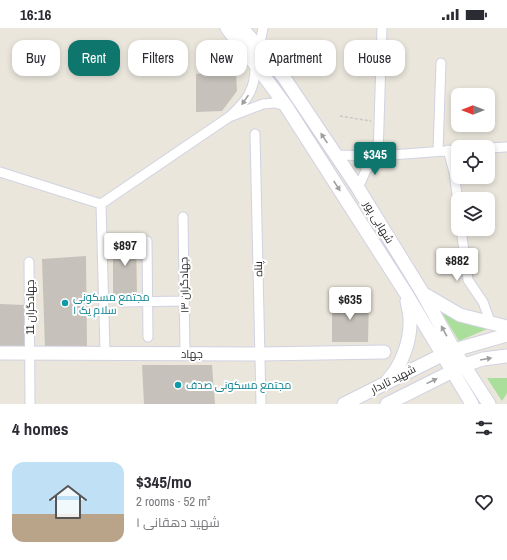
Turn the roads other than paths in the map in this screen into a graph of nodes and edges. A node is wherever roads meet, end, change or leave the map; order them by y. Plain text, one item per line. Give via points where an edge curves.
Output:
1 (227, 28) edge
2 (242, 28) edge
3 (263, 28) edge
4 (382, 28) edge
5 (261, 40) edge
6 (255, 43) edge
7 (441, 63) dead end
8 (255, 64) edge
9 (256, 76) edge
10 (264, 76) edge
11 (283, 76) edge
12 (286, 106) junction
13 (228, 118) junction
14 (255, 134) dead end
15 (507, 147) edge
16 (495, 148) edge
17 (448, 150) joint
18 (438, 151) junction
19 (336, 155) junction
20 (378, 156) junction
21 (0, 172) edge
22 (358, 188) junction
23 (457, 192) edge
24 (101, 204) junction
25 (183, 216) dead end
26 (462, 236) edge
27 (147, 241) dead end
28 (30, 262) dead end
29 (422, 292) junction
30 (407, 295) junction
31 (184, 301) junction
32 (122, 302) dead end
33 (148, 302) junction
34 (491, 324) junction
35 (507, 327) edge
36 (507, 335) edge
37 (148, 337) dead end
38 (454, 350) junction
39 (384, 352) dead end
40 (0, 353) edge
41 (30, 353) junction
42 (105, 353) junction
43 (185, 354) junction
44 (260, 354) junction
45 (442, 355) junction
46 (507, 356) edge
47 (464, 365) junction
48 (452, 371) junction
49 (404, 373) junction
50 (385, 383) junction
51 (413, 390) junction
52 (30, 404) edge
53 (261, 404) edge
54 (344, 404) edge
55 (387, 404) edge
56 (472, 404) edge
57 (489, 404) edge

1 - 8 main road, شهابی پور
2 - 6 main road, شهابی پور
3 - 5 street
4 - 20 street
7 - 18 street
9 -> 13 street via 253,88 241,106
10 - 12 main road, شهابی پور
19 -> 11 main road, شهابی پور
12 - 13 street via 263,104
12 -> 30 main road, شهابی پور
13 - 24 street
14 - 44 street, پناه
15 - 16 street
17 - 18 street
17 - 23 street
18 - 20 street
19 - 20 street
19 - 22 main road, شهابی پور
20 - 22 street via 366,170
21 - 24 street
22 - 29 main road, شهابی پور
24 - 42 street
25 - 31 street, جهادگران ۱۳
26 - 34 street via 468,280 483,302
27 - 33 street
28 - 41 street, جهادگران 11
29 - 34 main road via 460,315
38 -> 29 main road, شهابی پور
30 - 45 main road, شهابی پور
30 - 50 main road via 410,321 408,338 402,360
31 - 33 street
31 - 43 street, جهادگران ۱۳
32 - 33 street
33 - 37 street
34 - 35 main road
36 - 38 main road
38 - 45 main road, شهید تابدار
38 - 47 main road, شهابی پور
39 - 44 main road, جهاد
40 - 41 main road, جهاد
41 - 42 main road, جهاد
41 - 52 street, جهادگران 11
42 - 43 main road, جهاد
43 - 44 main road, جهاد
44 - 53 street, پناه
45 - 48 main road, شهابی پور
45 - 49 main road, شهید تابدار
47 -> 46 main road
47 - 48 main road, شهید تابدار
47 - 57 main road, شهابی پور
51 -> 48 main road, شهید تابدار
48 - 56 main road, شهابی پور
49 - 50 main road, شهید تابدار
49 - 51 main road
50 - 54 main road, شهید تابدار
51 - 55 main road, شهید تابدار

